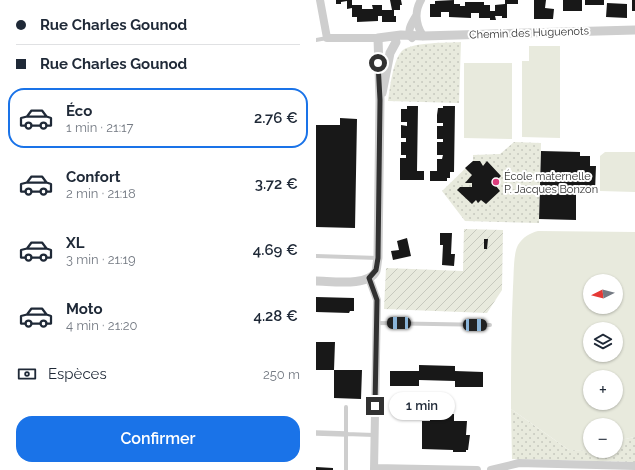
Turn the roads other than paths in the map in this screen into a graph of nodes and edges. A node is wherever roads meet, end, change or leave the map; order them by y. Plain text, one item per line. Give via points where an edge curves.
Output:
1 (320, 0) edge
2 (421, 0) edge
3 (416, 15) junction
4 (635, 30) edge
5 (423, 36) junction
6 (411, 37) junction
7 (327, 38) junction
8 (386, 39) junction
9 (316, 40) edge
10 (380, 100) junction
11 (316, 256) edge
12 (378, 258) junction
13 (369, 278) junction
14 (316, 281) edge
15 (376, 323) junction
16 (490, 325) dead end
17 (346, 407) dead end
18 (316, 433) edge
19 (346, 434) junction
20 (375, 435) junction
21 (635, 466) edge
22 (374, 469) edge
23 (346, 470) edge
24 (477, 470) edge
25 (491, 470) edge

1 - 7 street
2 - 3 street
3 - 5 street via 416,22
3 - 6 street via 409,30
4 - 5 street, Chemin des Huguenots
5 - 6 street, Chemin des Huguenots
6 - 8 street, Chemin des Huguenots
6 - 8 street, Chemin des Huguenots via 401,35
7 - 8 street, Chemin des Huguenots
7 - 9 lane
8 - 10 street
8 - 10 street via 390,53
10 - 12 street
11 - 12 lane
12 - 13 street via 376,270
13 - 14 street via 358,282
13 - 15 street via 377,300
15 - 16 lane
15 - 20 street
17 - 19 lane
18 - 19 street
19 - 20 lane
19 - 23 lane
20 - 22 street
21 - 25 street via 519,463
22 - 24 street

